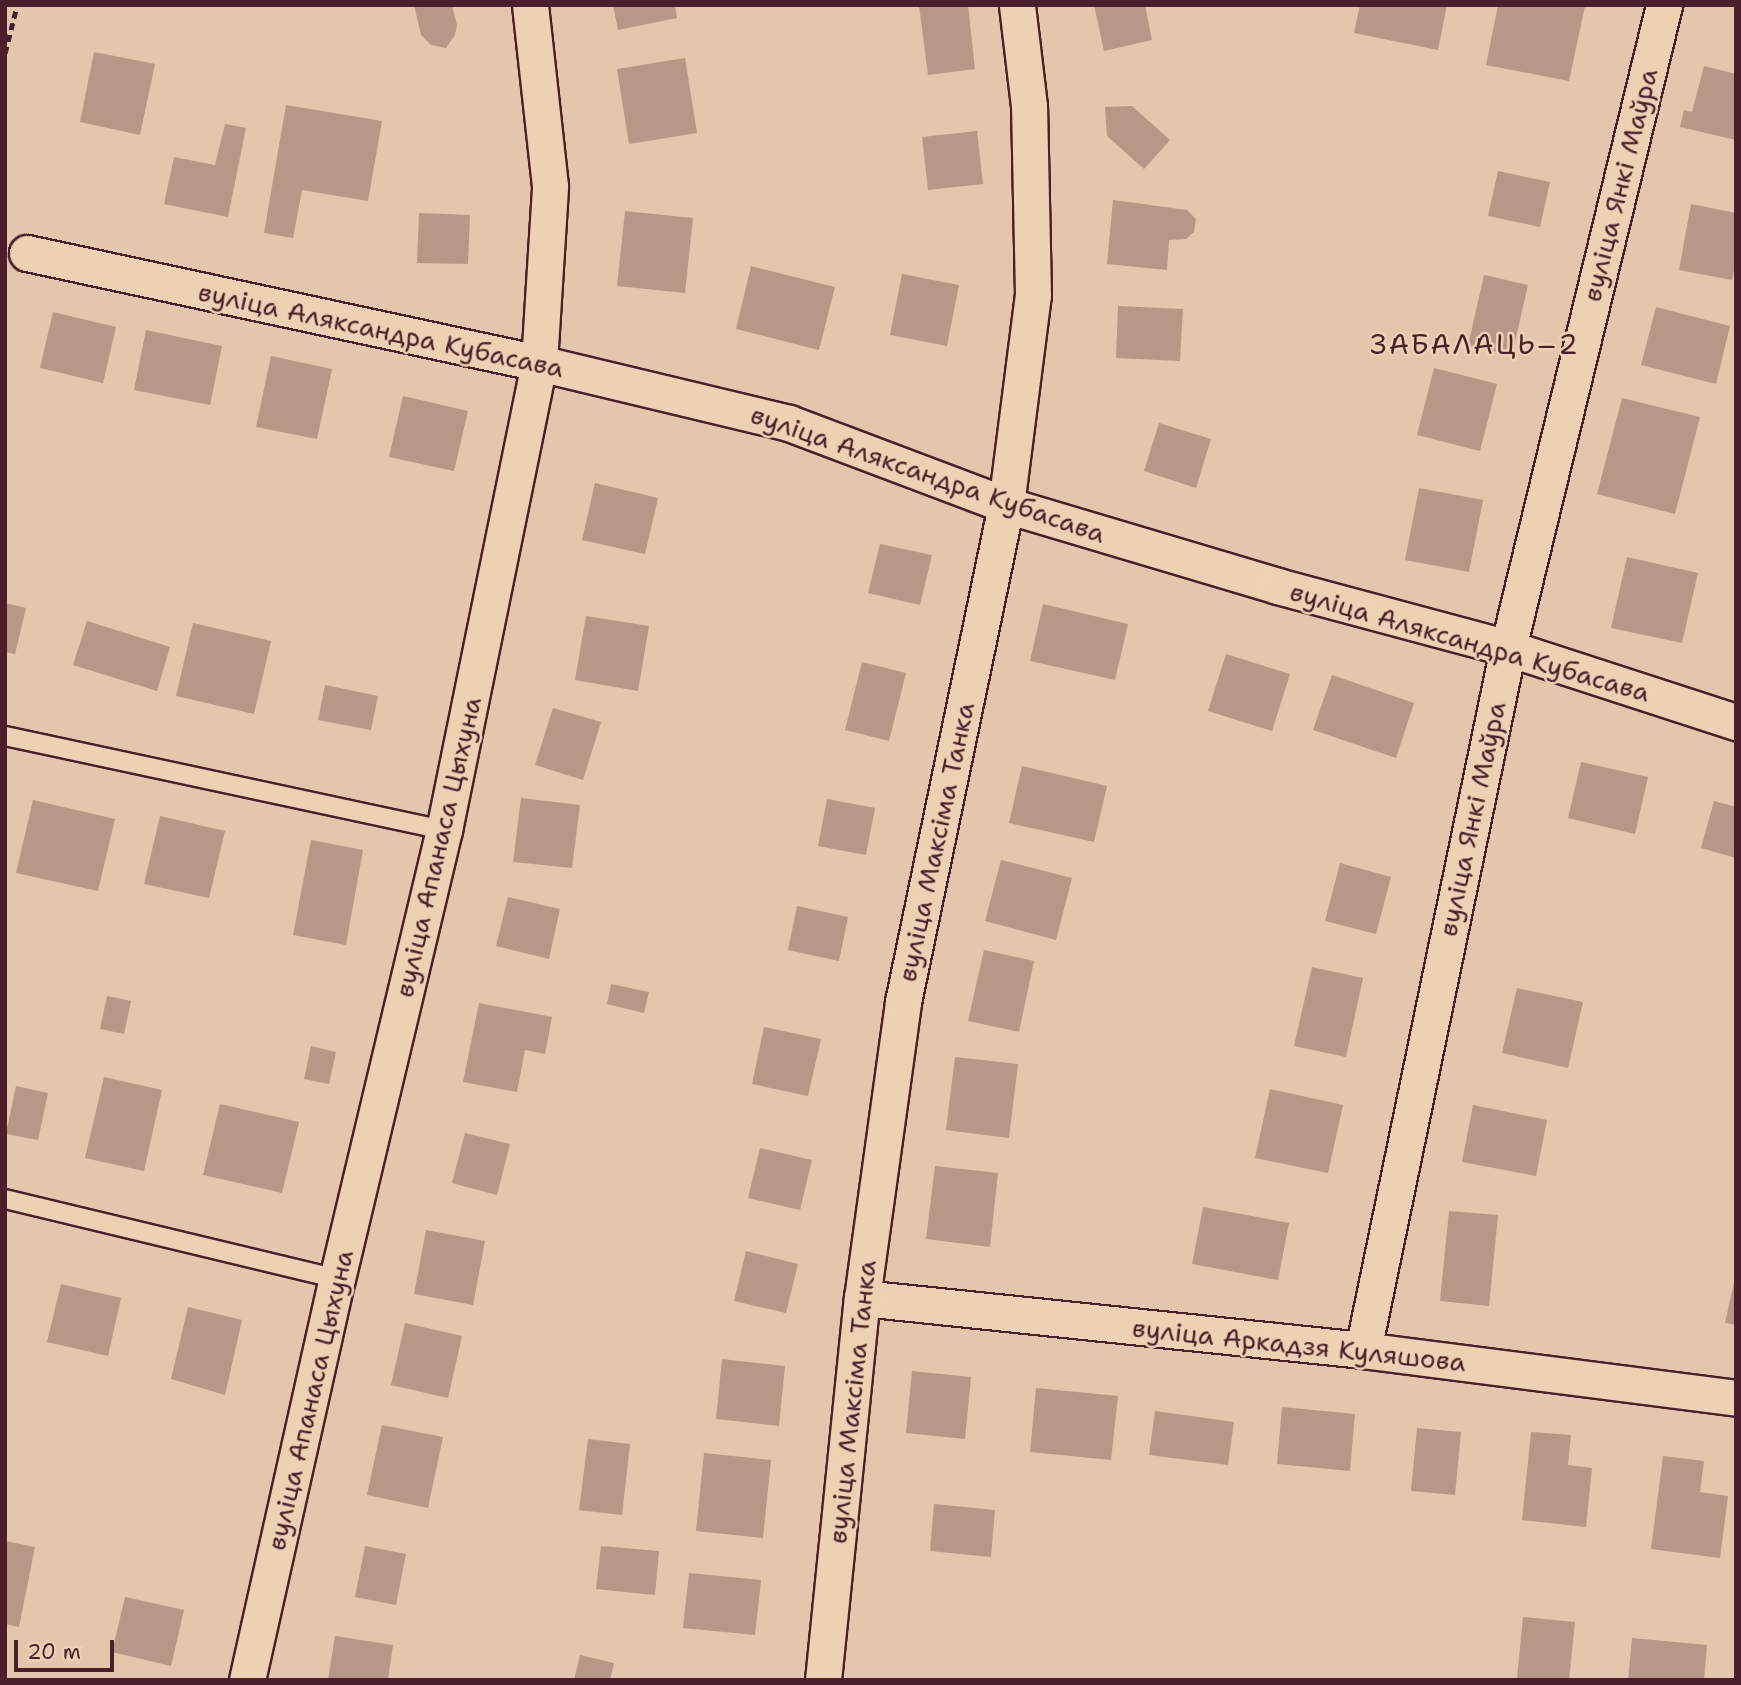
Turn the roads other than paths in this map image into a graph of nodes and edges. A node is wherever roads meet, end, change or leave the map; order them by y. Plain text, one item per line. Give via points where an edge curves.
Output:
1 (530, 5) edge
2 (1017, 5) edge
3 (1664, 5) edge
4 (27, 253) dead end
5 (539, 363) junction
6 (1006, 505) junction
7 (1508, 648) junction
8 (1736, 722) edge
9 (5, 736) edge
10 (444, 830) junction
11 (5, 1199) edge
12 (337, 1279) junction
13 (862, 1298) junction
14 (1363, 1350) junction
15 (1736, 1398) edge
16 (247, 1680) edge
17 (823, 1680) edge

1 - 5 street, вуліца Апанаса Цыхуна via 550,186
2 - 6 street, вуліца Максіма Танка via 1029,106 1033,295
3 - 7 street, вуліца Янкі Маўра
4 - 5 street, вуліца Аляксандра Кубасава
5 - 6 street, вуліца Аляксандра Кубасава via 789,423
5 - 10 street, вуліца Апанаса Цыхуна
6 - 7 street, вуліца Аляксандра Кубасава via 1277,586
6 - 13 street, вуліца Максіма Танка via 903,1002
7 - 8 street, вуліца Аляксандра Кубасава
7 - 14 street, вуліца Янкі Маўра
9 - 10 lane
10 - 12 street, вуліца Апанаса Цыхуна
11 - 12 lane
12 - 16 street, вуліца Апанаса Цыхуна
13 - 14 street, вуліца Аркадзя Куляшова
13 - 17 street, вуліца Максіма Танка
14 - 15 street, вуліца Аркадзя Куляшова

